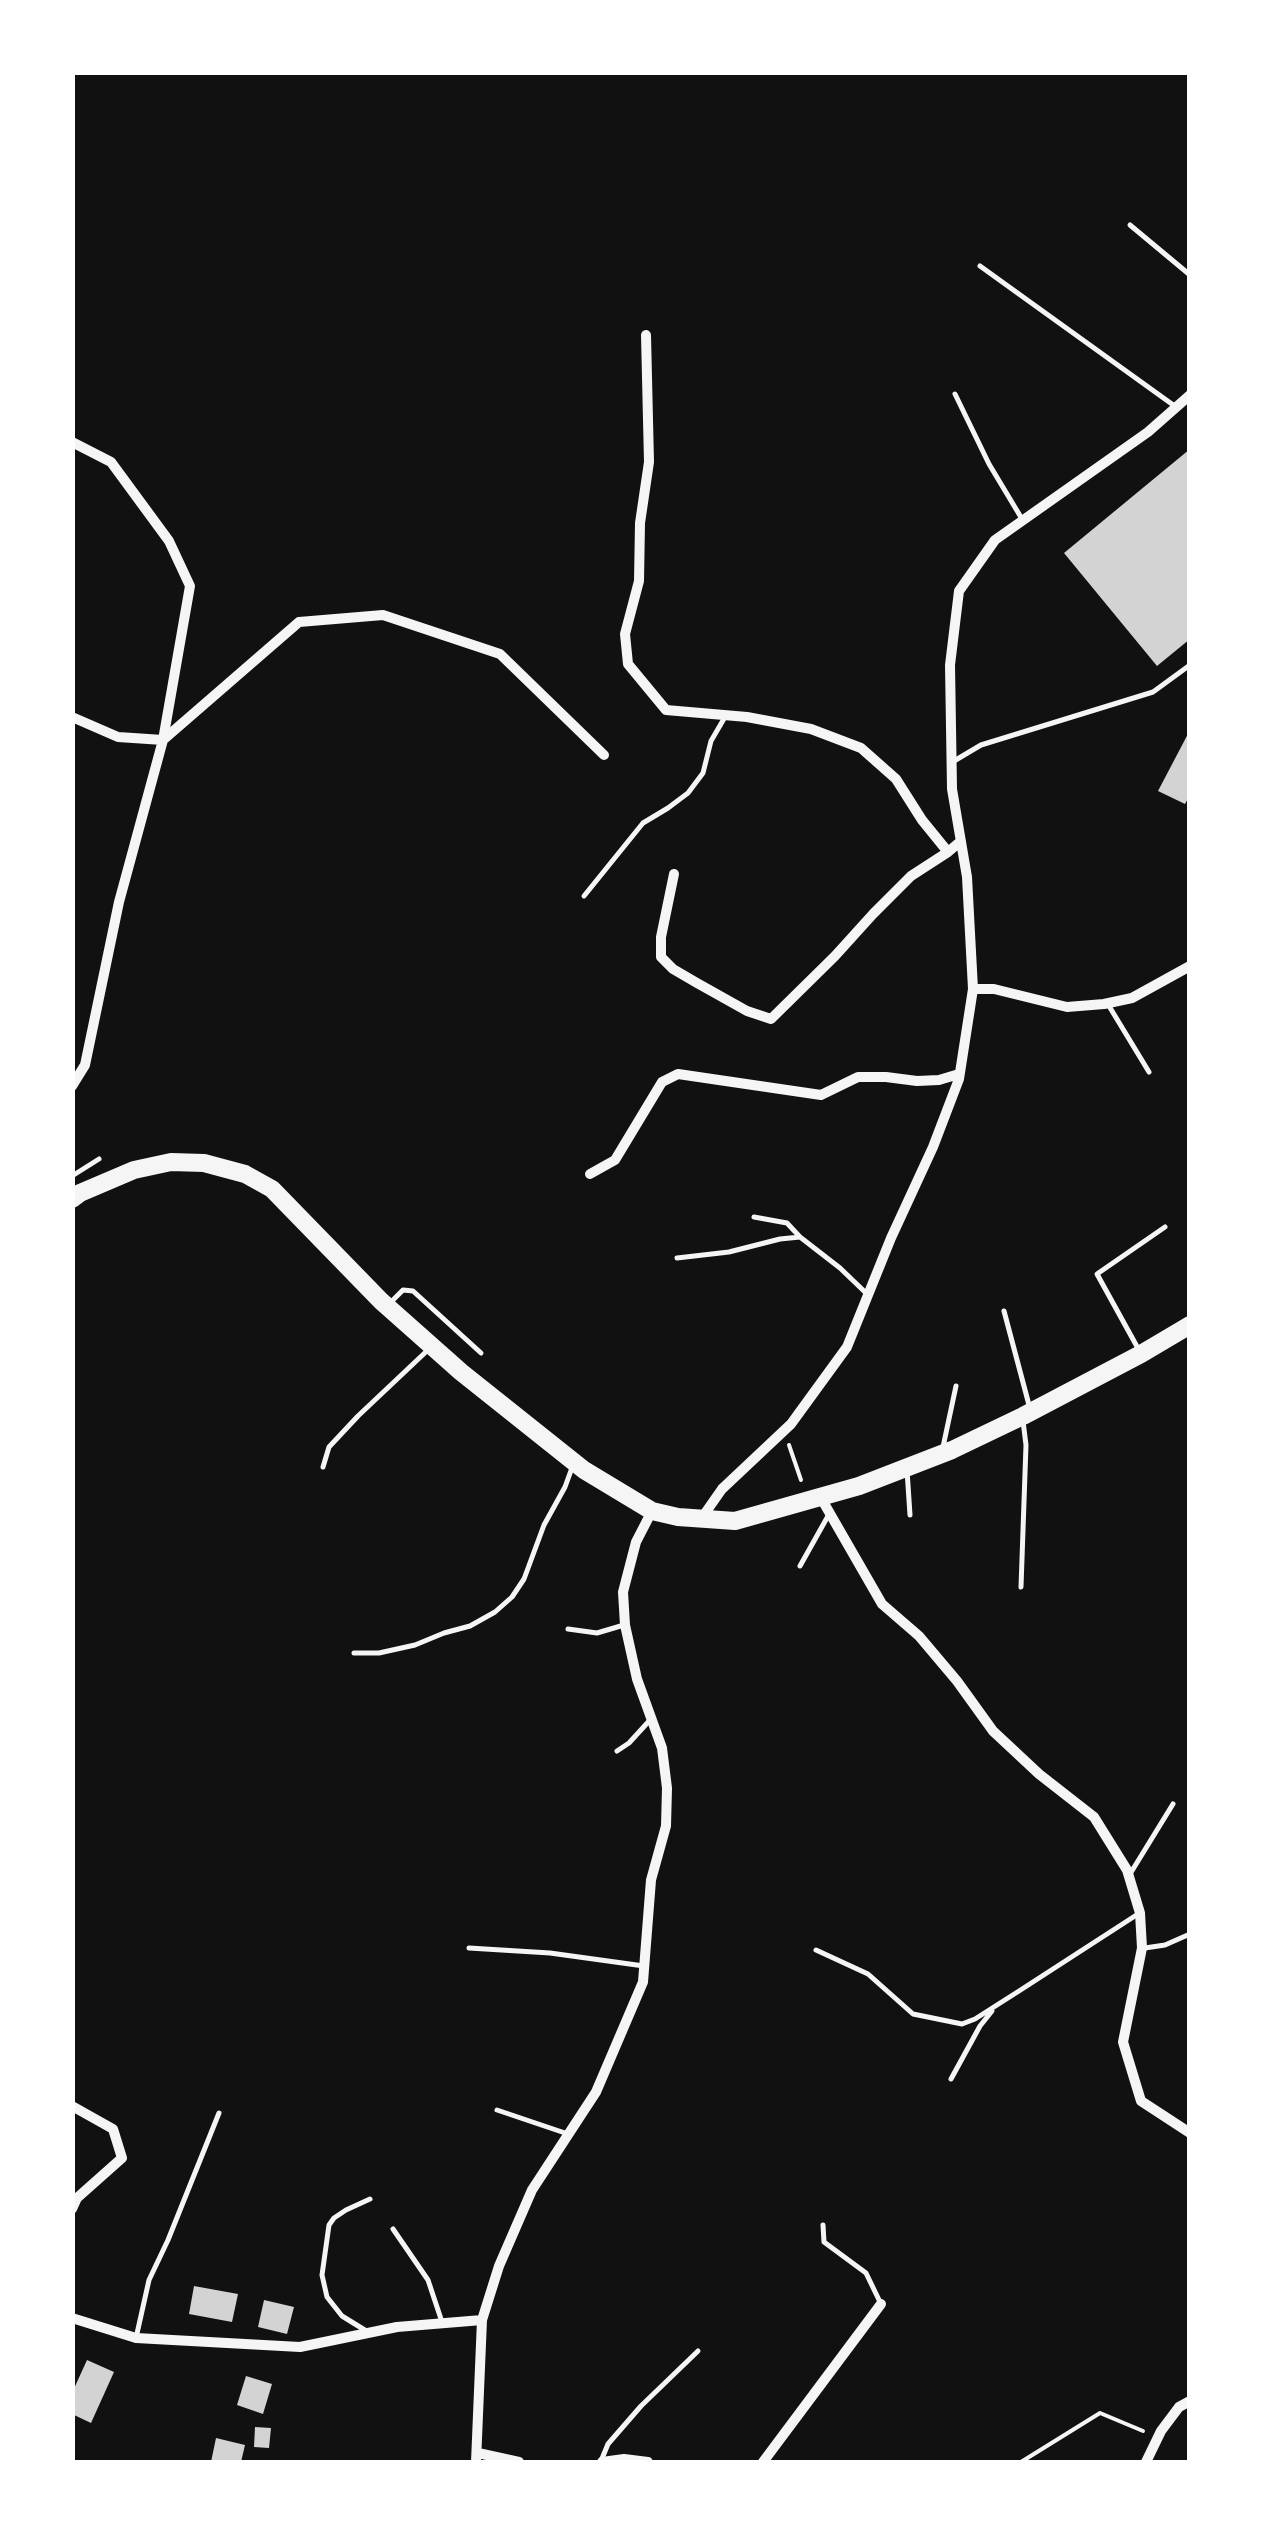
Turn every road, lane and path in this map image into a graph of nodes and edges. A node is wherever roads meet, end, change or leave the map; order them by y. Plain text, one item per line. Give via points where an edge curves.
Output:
1 (1130, 224) dead end
2 (980, 266) dead end
3 (1190, 275) edge
4 (646, 335) dead end
5 (954, 394) dead end
6 (1190, 395) edge
7 (1176, 407) junction
8 (72, 442) edge
9 (1022, 521) junction
10 (1190, 665) edge
11 (72, 717) edge
12 (725, 717) junction
13 (162, 740) junction
14 (604, 755) dead end
15 (952, 762) junction
16 (961, 841) junction
17 (948, 852) junction
18 (674, 874) dead end
19 (584, 896) dead end
20 (1190, 966) edge
21 (974, 989) junction
22 (1107, 1004) junction
23 (1148, 1072) dead end
24 (960, 1074) junction
25 (72, 1086) edge
26 (100, 1159) dead end
27 (590, 1174) dead end
28 (72, 1176) edge
29 (72, 1199) edge
30 (754, 1218) dead end
31 (1164, 1227) dead end
32 (800, 1237) junction
33 (677, 1258) dead end
34 (868, 1295) junction
35 (388, 1306) junction
36 (1004, 1312) dead end
37 (1190, 1325) edge
38 (432, 1346) junction
39 (482, 1353) dead end
40 (1141, 1354) junction
41 (956, 1386) dead end
42 (1027, 1414) junction
43 (787, 1438) dead end
44 (942, 1454) junction
45 (574, 1462) junction
46 (323, 1467) dead end
47 (907, 1468) junction
48 (801, 1480) dead end
49 (825, 1505) junction
50 (652, 1511) junction
51 (910, 1515) dead end
52 (701, 1519) junction
53 (800, 1566) dead end
54 (1022, 1587) dead end
55 (625, 1625) junction
56 (568, 1629) dead end
57 (354, 1653) dead end
58 (652, 1718) junction
59 (616, 1751) dead end
60 (1173, 1804) dead end
61 (1129, 1876) junction
62 (1140, 1912) junction
63 (1190, 1934) edge
64 (469, 1948) dead end
65 (1142, 1948) junction
66 (816, 1950) dead end
67 (644, 1966) junction
68 (998, 2005) junction
69 (951, 2079) dead end
70 (72, 2106) edge
71 (496, 2110) dead end
72 (218, 2112) dead end
73 (1190, 2133) edge
74 (568, 2134) junction
75 (370, 2200) dead end
76 (72, 2209) edge
77 (823, 2225) dead end
78 (393, 2229) dead end
79 (881, 2304) joint
80 (72, 2318) edge
81 (482, 2320) junction
82 (443, 2324) junction
83 (370, 2333) junction
84 (136, 2338) junction
85 (698, 2351) dead end
86 (1184, 2404) edge
87 (1158, 2437) junction
88 (477, 2458) edge
89 (519, 2462) edge
90 (601, 2462) edge
91 (648, 2462) edge
92 (764, 2462) edge
93 (1021, 2462) edge
94 (1146, 2462) edge

1 - 3 lane
2 - 7 lane
4 - 12 street via 648,462 640,581 624,634 628,664 666,710
5 - 9 lane
6 - 7 street
7 - 9 street
8 - 13 street via 111,462 169,541 190,586
9 - 15 street via 995,540 960,591 950,665
10 - 15 lane via 1154,692 981,745
11 - 13 street via 118,737
12 - 17 street via 811,729 861,748 896,779
12 - 19 lane via 688,793 643,822
13 - 14 street via 299,622 383,615 500,654
13 - 25 street via 85,1065
15 - 16 street
16 - 17 street
16 - 21 street
17 - 18 street via 911,876 771,1019 661,957
20 - 22 street
21 - 22 street via 1067,1007
21 - 24 street
22 - 23 lane
24 - 27 street via 917,1081 858,1077 822,1095 678,1074 662,1082 615,1160
24 - 34 street
26 - 28 lane
29 - 35 main road via 134,1170 171,1162 244,1174 272,1189
30 - 32 lane via 787,1223
31 - 40 lane via 1097,1274
32 - 33 lane
32 - 34 lane
34 - 52 street via 847,1347 792,1424 722,1489
35 - 38 main road
35 - 39 lane via 403,1290 413,1291
36 - 42 lane
37 - 40 main road
38 - 45 main road
38 - 46 lane via 329,1447
40 - 42 main road
41 - 44 lane
42 - 44 main road
42 - 54 lane
43 - 48 path
44 - 47 main road
45 - 50 main road
45 - 57 lane via 524,1579 495,1612 415,1645
47 - 49 main road
47 - 51 lane
49 - 52 main road via 735,1521
49 - 53 lane
49 - 61 street via 882,1604 918,1636 993,1731 1094,1818
50 - 52 main road
50 - 55 street via 628,1566
55 - 56 lane via 597,1633
55 - 58 street
58 - 59 lane
58 - 67 street via 662,1748 666,1826 651,1880
60 - 61 lane
61 - 62 street
62 - 65 street
62 - 68 lane
63 - 65 lane
64 - 67 lane
65 - 73 street via 1123,2042 1141,2101
66 - 68 lane via 868,1974 913,2014 962,2024
67 - 74 street via 596,2092
68 - 69 lane
70 - 76 street via 113,2129 122,2158
71 - 74 lane
72 - 84 lane via 149,2280
74 - 81 street via 532,2190
75 - 83 lane via 329,2225 322,2275 326,2297
77 - 79 lane via 824,2242 866,2274
78 - 82 lane via 428,2280
79 - 92 street
80 - 84 street
81 - 82 street
81 - 88 street
82 - 83 street
83 - 84 street via 300,2347
85 - 90 lane via 641,2406
86 - 87 street
87 - 93 path via 1100,2414
87 - 94 street
88 - 89 street
90 - 91 street

